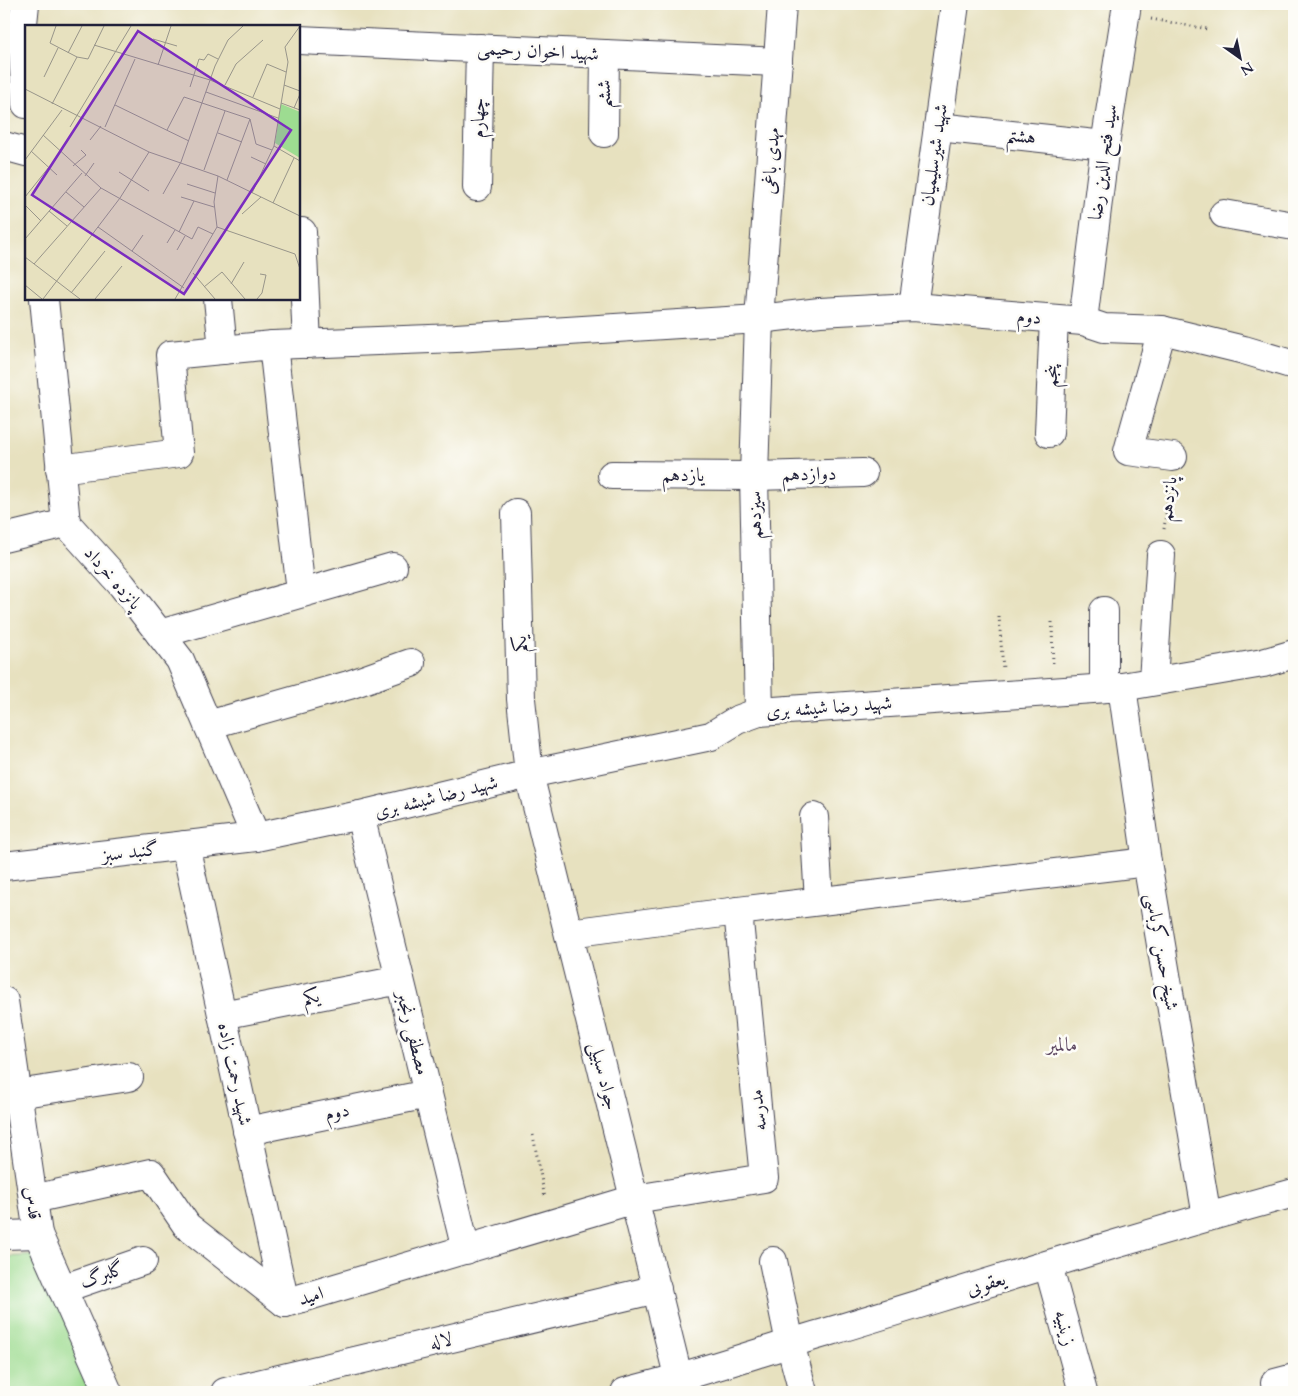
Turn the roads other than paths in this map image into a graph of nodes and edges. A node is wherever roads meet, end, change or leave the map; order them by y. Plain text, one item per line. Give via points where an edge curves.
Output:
1 (25, 4) edge
2 (782, 4) edge
3 (955, 4) edge
4 (1126, 9) edge
5 (24, 33) edge
6 (300, 40) edge
7 (480, 48) junction
8 (605, 54) junction
9 (778, 62) junction
10 (25, 68) edge
11 (938, 127) junction
12 (604, 133) dead end
13 (1105, 145) junction
14 (4, 146) edge
15 (25, 152) edge
16 (477, 187) dead end
17 (1224, 214) dead end
18 (1294, 226) edge
19 (302, 232) dead end
20 (44, 300) edge
21 (218, 300) edge
22 (913, 306) junction
23 (759, 319) junction
24 (1054, 319) junction
25 (1083, 322) junction
26 (1162, 330) junction
27 (306, 344) junction
28 (273, 345) junction
29 (222, 350) junction
30 (1294, 365) edge
31 (1048, 432) dead end
32 (1173, 458) road end
33 (60, 469) junction
34 (863, 473) dead end
35 (612, 475) dead end
36 (754, 476) junction
37 (516, 513) dead end
38 (66, 523) junction
39 (4, 538) edge
40 (1160, 554) road end
41 (393, 567) dead end
42 (301, 592) junction
43 (1104, 611) dead end
44 (160, 634) junction
45 (1294, 654) edge
46 (411, 663) dead end
47 (1153, 681) junction
48 (1113, 687) junction
49 (759, 712) junction
50 (208, 725) junction
51 (529, 774) junction
52 (360, 816) junction
53 (814, 817) dead end
54 (256, 837) junction
55 (185, 845) junction
56 (1147, 862) junction
57 (4, 866) edge
58 (819, 901) junction
59 (738, 911) junction
60 (569, 933) junction
61 (400, 980) junction
62 (4, 1001) edge
63 (222, 1015) junction
64 (129, 1077) dead end
65 (18, 1094) junction
66 (428, 1094) junction
67 (247, 1131) junction
68 (1294, 1193) edge
69 (33, 1199) junction
70 (635, 1199) junction
71 (1207, 1217) junction
72 (38, 1234) junction
73 (4, 1235) edge
74 (466, 1250) junction
75 (143, 1261) dead end
76 (773, 1261) dead end
77 (1048, 1265) junction
78 (62, 1289) junction
79 (657, 1289) junction
80 (285, 1304) junction
81 (790, 1343) junction
82 (681, 1385) edge
83 (108, 1392) edge
84 (225, 1392) edge
85 (625, 1392) edge
86 (803, 1392) edge
87 (1083, 1392) edge

1 - 5 street
2 - 9 street, مهدی باغی
3 - 11 street, شهید شیرسلیمیان
4 - 13 street, سید فتح الدین رضا
5 - 10 street
6 - 7 street, شهید اخوان رحیمی
7 - 8 street, شهید اخوان رحیمی
7 - 16 street, چهارم
8 - 9 street, شهید اخوان رحیمی
8 - 12 street, ششم
9 - 23 street, مهدی باغی
11 - 13 street, هشتم
11 - 22 street, شهید شیرسلیمیان
13 - 25 street, سید فتح الدین رضا
14 - 15 street
17 - 18 street
19 - 27 street
20 - 33 street
21 - 29 street
22 - 23 street, دوم
22 - 24 street, دوم
23 - 27 street, دوم
23 - 36 street, سیزدهم
24 - 25 street, دوم
24 - 31 street, پنجم
25 - 26 street, دوم via 1104,328
26 - 30 street, دوم
26 - 32 street, پانزدهم via 1128,451
27 - 28 street, دوم
28 - 29 street, دوم
28 - 42 street
29 - 33 street, دوم via 170,355 179,453
33 - 38 street
34 - 36 street, دوازدهم
35 - 36 street, یازدهم
36 - 49 street, سیزدهم
37 - 51 street, یکم via 521,699
38 - 39 street
38 - 44 street, پانزده خرداد via 122,585
40 - 47 street
41 - 42 street
42 - 44 street
43 - 48 street, شیخ حسن کرباسی
44 - 50 street, پانزده خرداد via 180,660
45 - 47 street, شهید رضا شیشه بری via 1263,663
46 - 50 street via 349,685
47 - 48 street, شهید رضا شیشه بری
48 - 49 street, شهید رضا شیشه بری
48 - 56 street, شیخ حسن کرباسی
49 - 51 street, شهید رضا شیشه بری via 710,736
50 - 54 street, پانزده خرداد
51 - 52 street, شهید رضا شیشه بری
51 - 60 street, جواد سبیلی
52 - 54 street, شهید رضا شیشه بری
52 - 61 street, مصطفی رنجبر
53 - 58 street
54 - 55 street, گنبد سبز
55 - 57 street, گنبد سبز
55 - 63 street, شهید رحمت زاده
56 - 58 street
56 - 71 street, شیخ حسن کرباسی
58 - 59 street
59 - 60 street
59 - 70 street, مدرسه via 764,1178
60 - 70 street, جواد سبیلی
61 - 63 street, یکم
61 - 66 street, مصطفی رنجبر
62 - 65 street, قدس
63 - 67 street, شهید رحمت زاده
64 - 65 street
65 - 69 street, قدس
66 - 67 street, دوم
66 - 74 street, مصطفی رنجبر
67 - 80 street, شهید رحمت زاده
68 - 71 street, یعقوبی
69 - 72 street, قدس
69 - 80 street, امید via 151,1173 187,1226
70 - 74 street, امید
70 - 79 street, جواد سبیلی
71 - 77 street, یعقوبی
72 - 73 street
72 - 78 street, قدس
74 - 80 street, امید
75 - 78 street, گلبرگ
76 - 81 street
77 - 81 street, یعقوبی
77 - 87 street, زینبیه
78 - 83 street, قدس
79 - 82 street, جواد سبیلی
79 - 84 street, لاله
81 - 82 street, یعقوبی
81 - 86 street
82 - 85 street, یعقوبی

